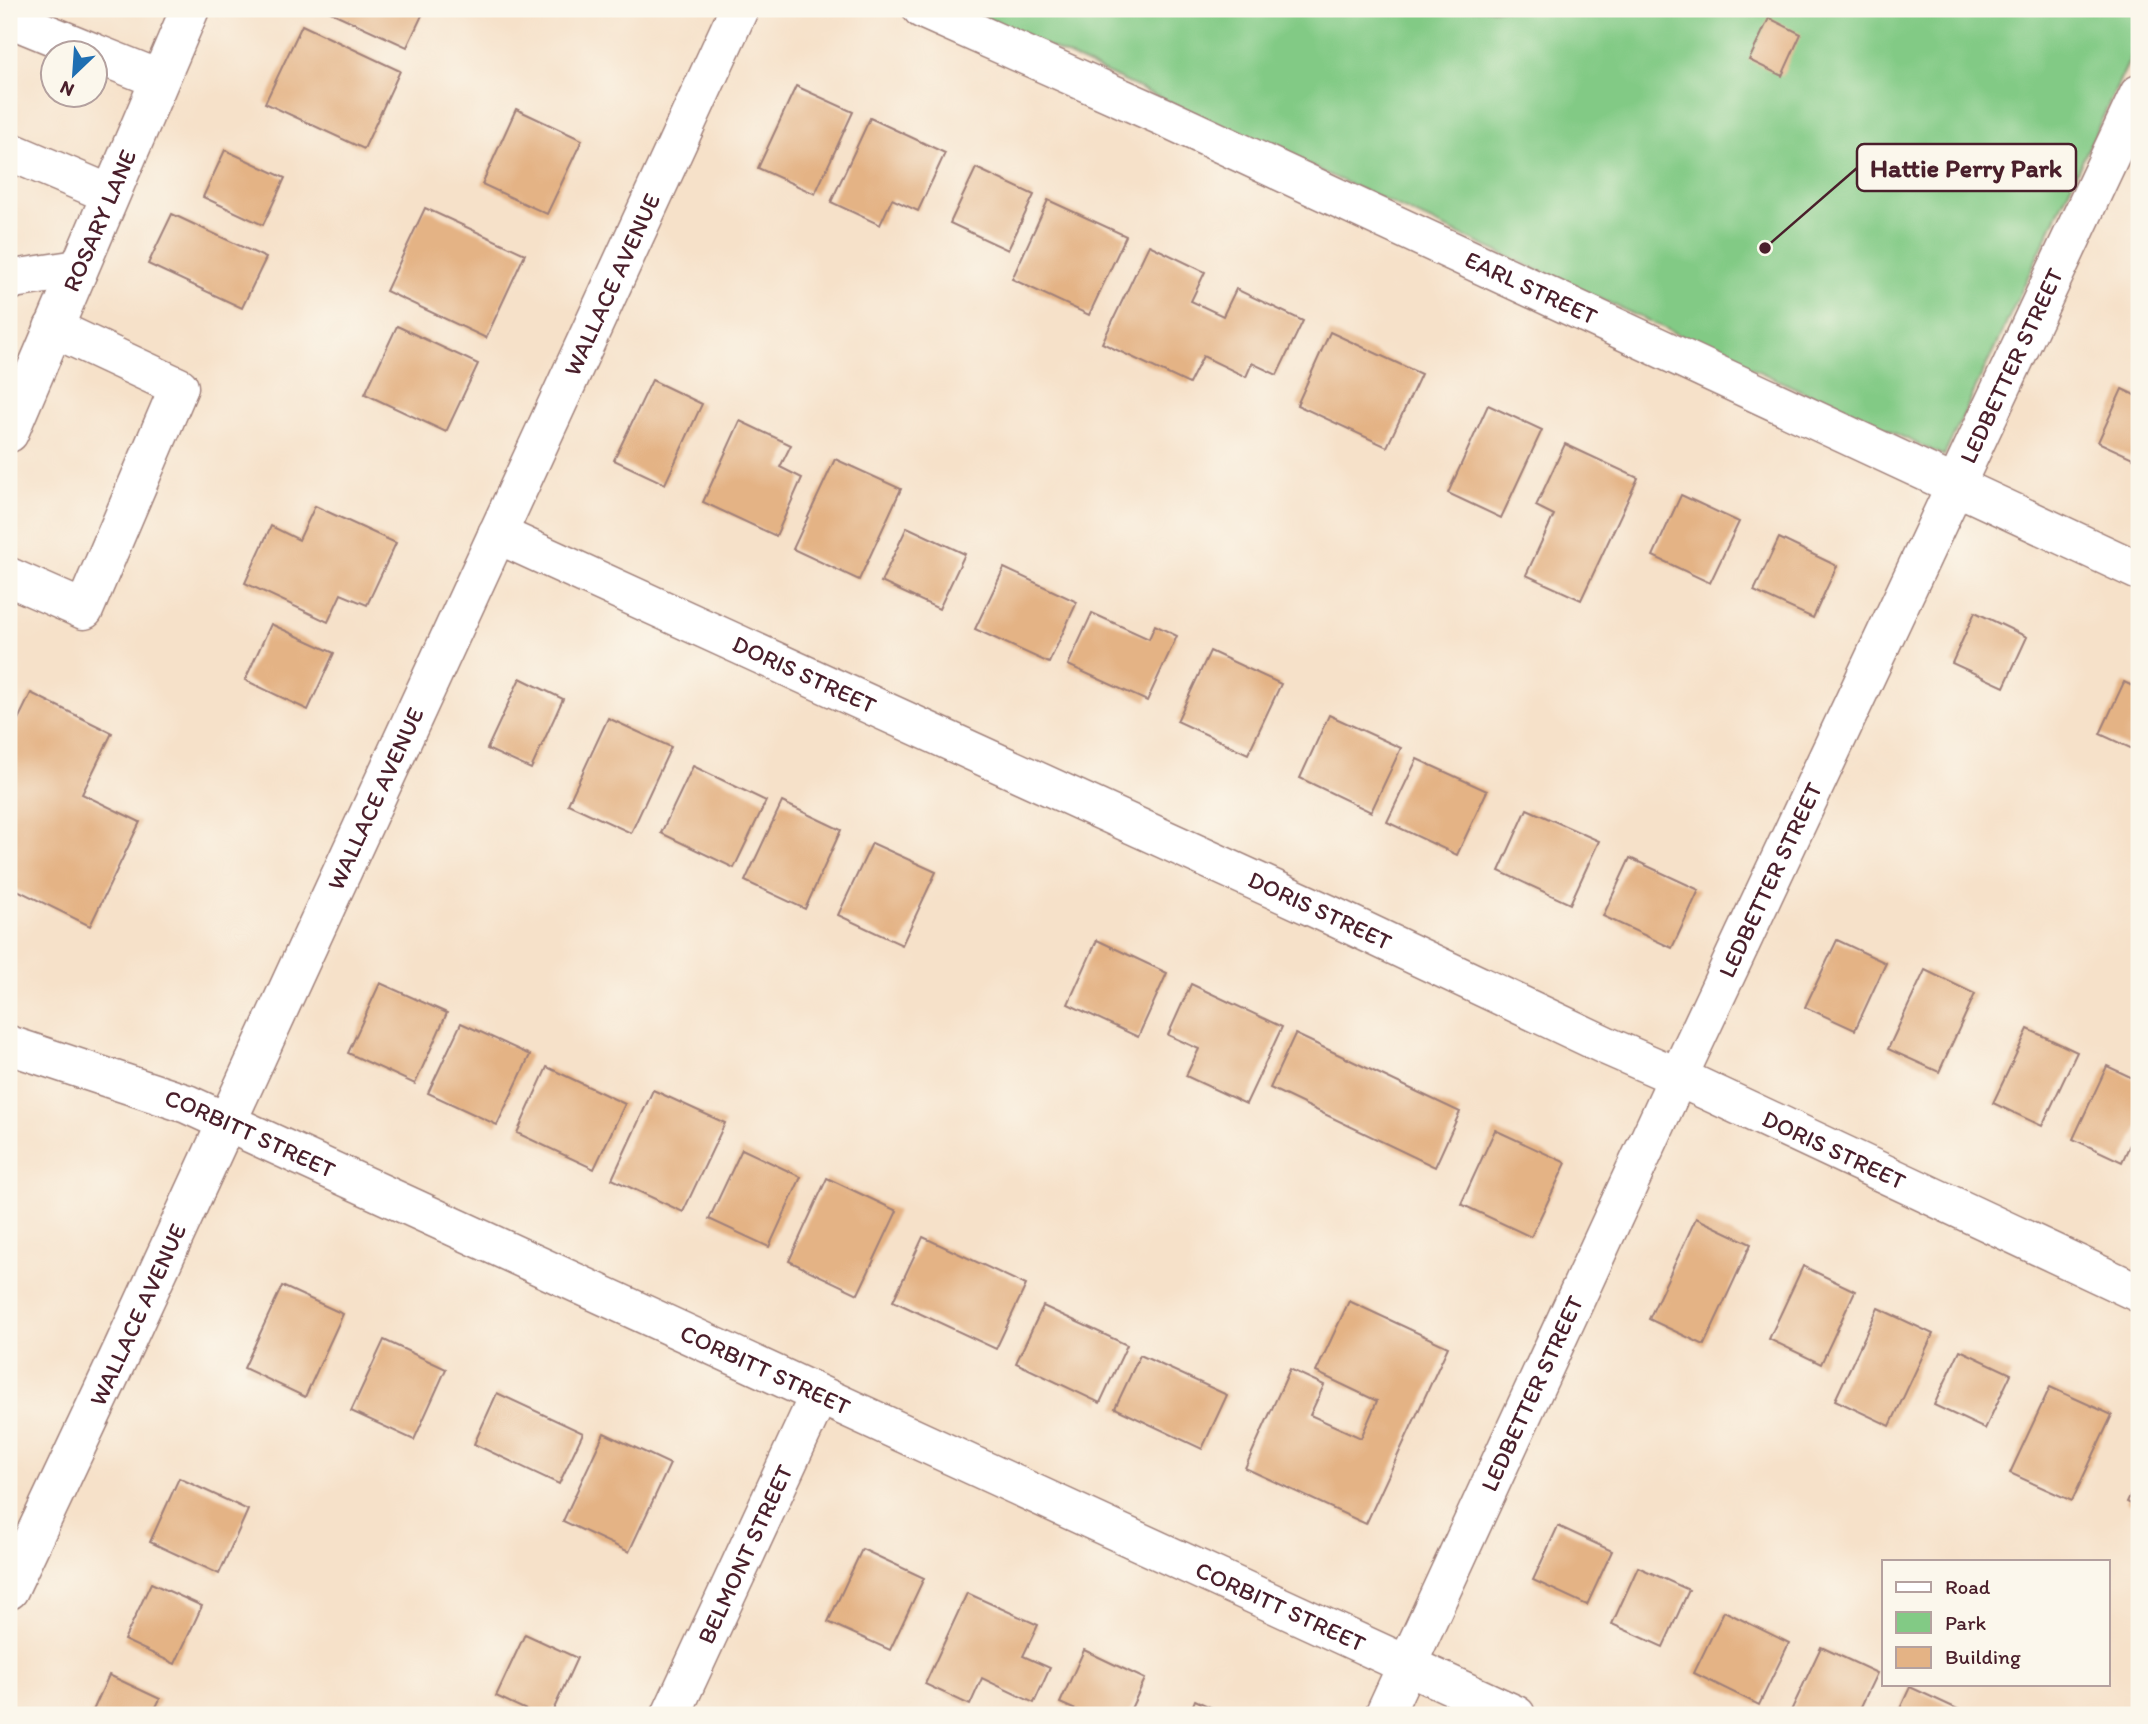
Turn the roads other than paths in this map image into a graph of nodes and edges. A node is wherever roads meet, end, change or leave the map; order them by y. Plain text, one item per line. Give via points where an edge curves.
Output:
1 (190, 9) edge
2 (739, 9) edge
3 (922, 9) edge
4 (9, 18) edge
5 (57, 38) edge
6 (108, 59) edge
7 (159, 79) junction
8 (2139, 94) edge
9 (9, 151) edge
10 (110, 194) junction
11 (78, 269) junction
12 (9, 282) edge
13 (53, 328) junction
14 (9, 430) edge
15 (1956, 486) junction
16 (497, 534) junction
17 (2139, 571) edge
18 (9, 577) edge
19 (9, 1045) edge
20 (1678, 1077) junction
21 (226, 1122) junction
22 (2139, 1293) edge
23 (819, 1395) junction
24 (9, 1590) edge
25 (1407, 1666) junction
26 (671, 1715) edge
27 (1384, 1715) edge
28 (1516, 1715) edge

1 - 7 street, ROSARY LANE
2 - 16 street, WALLACE AVENUE
3 - 15 street, EARL STREET
4 - 5 street
6 - 7 street
7 - 10 street, ROSARY LANE
8 - 15 street, LEDBETTER STREET
9 - 10 street
10 - 11 street, ROSARY LANE
11 - 12 street
11 - 13 street, ROSARY LANE
13 - 14 street, ROSARY LANE
13 - 18 street via 179,387 84,610
15 - 17 street, EARL STREET
15 - 20 street, LEDBETTER STREET
16 - 20 street, DORIS STREET
16 - 21 street, WALLACE AVENUE
19 - 21 street, CORBITT STREET via 187,1104
20 - 22 street, DORIS STREET
20 - 25 street, LEDBETTER STREET
21 - 23 street, CORBITT STREET
21 - 24 street, WALLACE AVENUE
23 - 25 street, CORBITT STREET
23 - 26 street, BELMONT STREET
25 - 27 street, LEDBETTER STREET
25 - 28 street, CORBITT STREET

